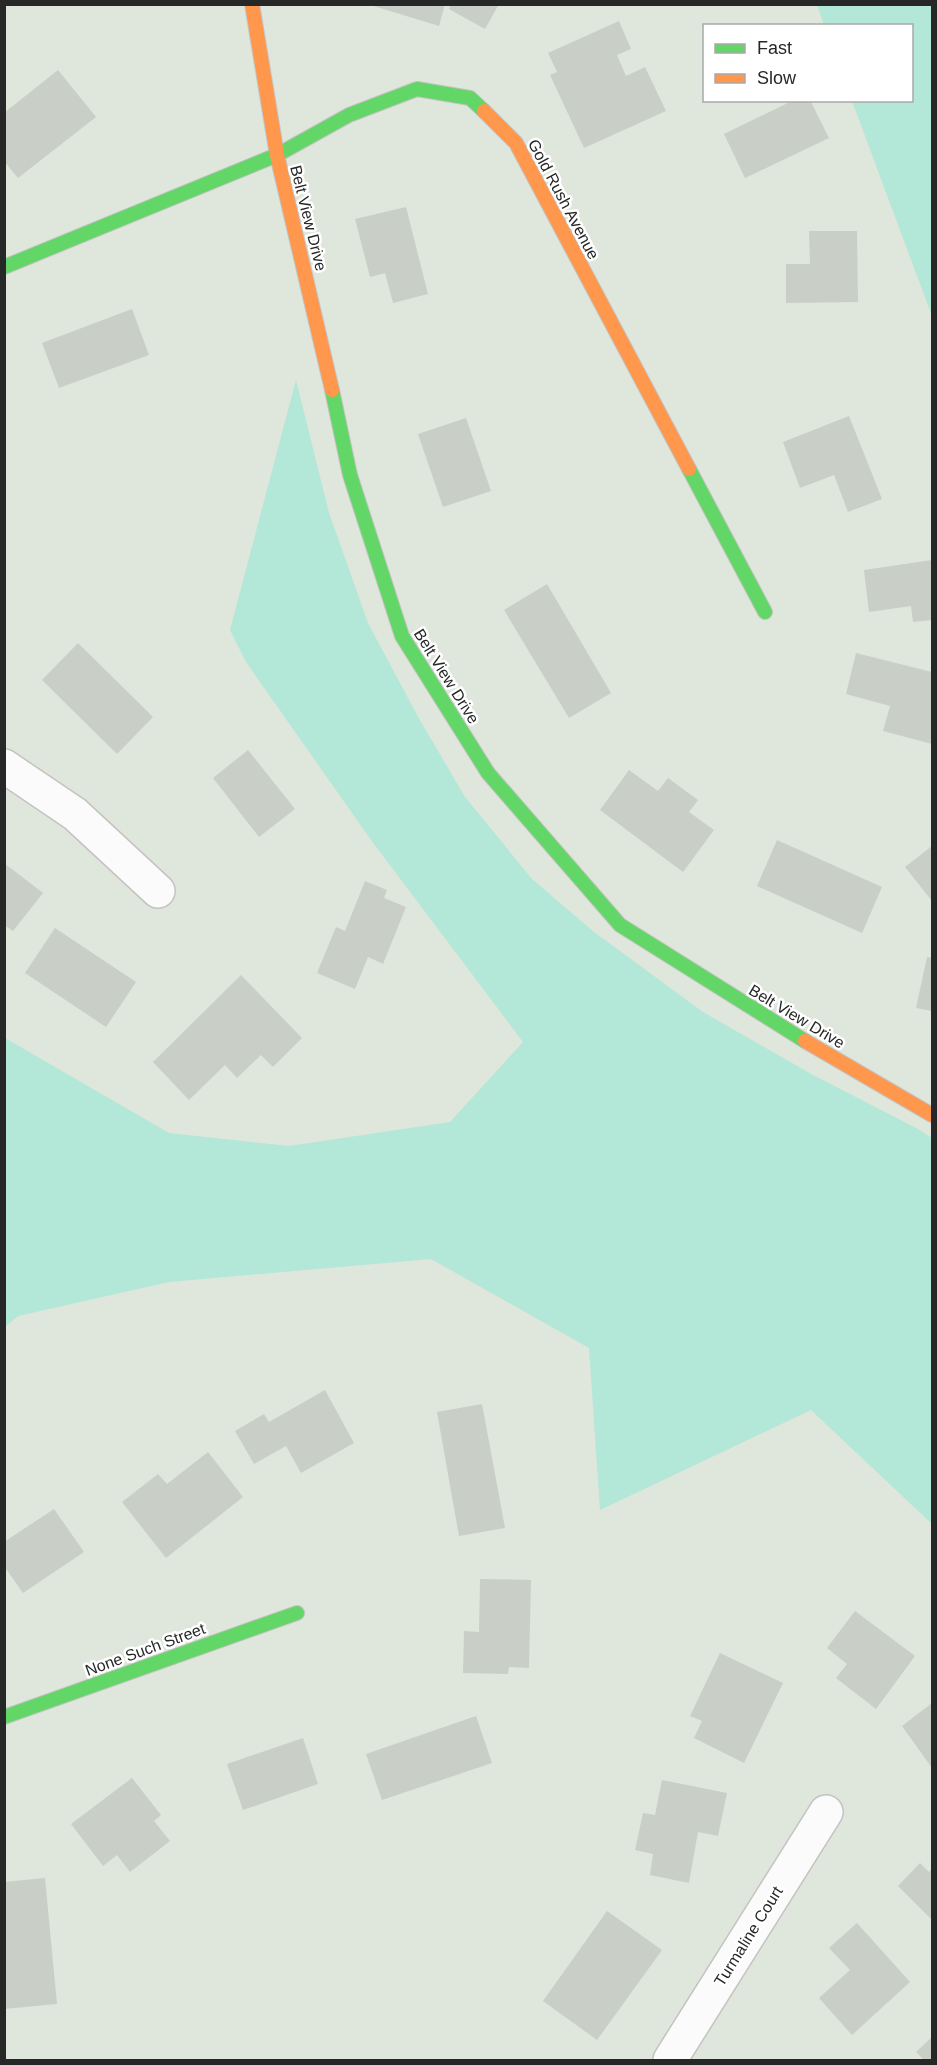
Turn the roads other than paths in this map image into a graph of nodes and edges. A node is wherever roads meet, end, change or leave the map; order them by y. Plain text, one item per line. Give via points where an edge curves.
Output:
1 (252, 4) edge
2 (277, 155) junction
3 (4, 267) edge
4 (765, 612) dead end
5 (4, 766) edge
6 (158, 891) dead end
7 (933, 1115) edge
8 (297, 1613) dead end
9 (4, 1717) edge
10 (826, 1812) dead end
11 (670, 2061) edge

1 - 2 street, Belt View Drive
2 - 3 street, Gold Rush Avenue
2 - 4 street, Gold Rush Avenue via 349,115 417,89 470,98 516,143
2 - 7 street, Belt View Drive via 350,475 402,636 488,773 620,925 801,1039
5 - 6 street via 75,814
8 - 9 street, None Such Street
10 - 11 street, Turmaline Court

